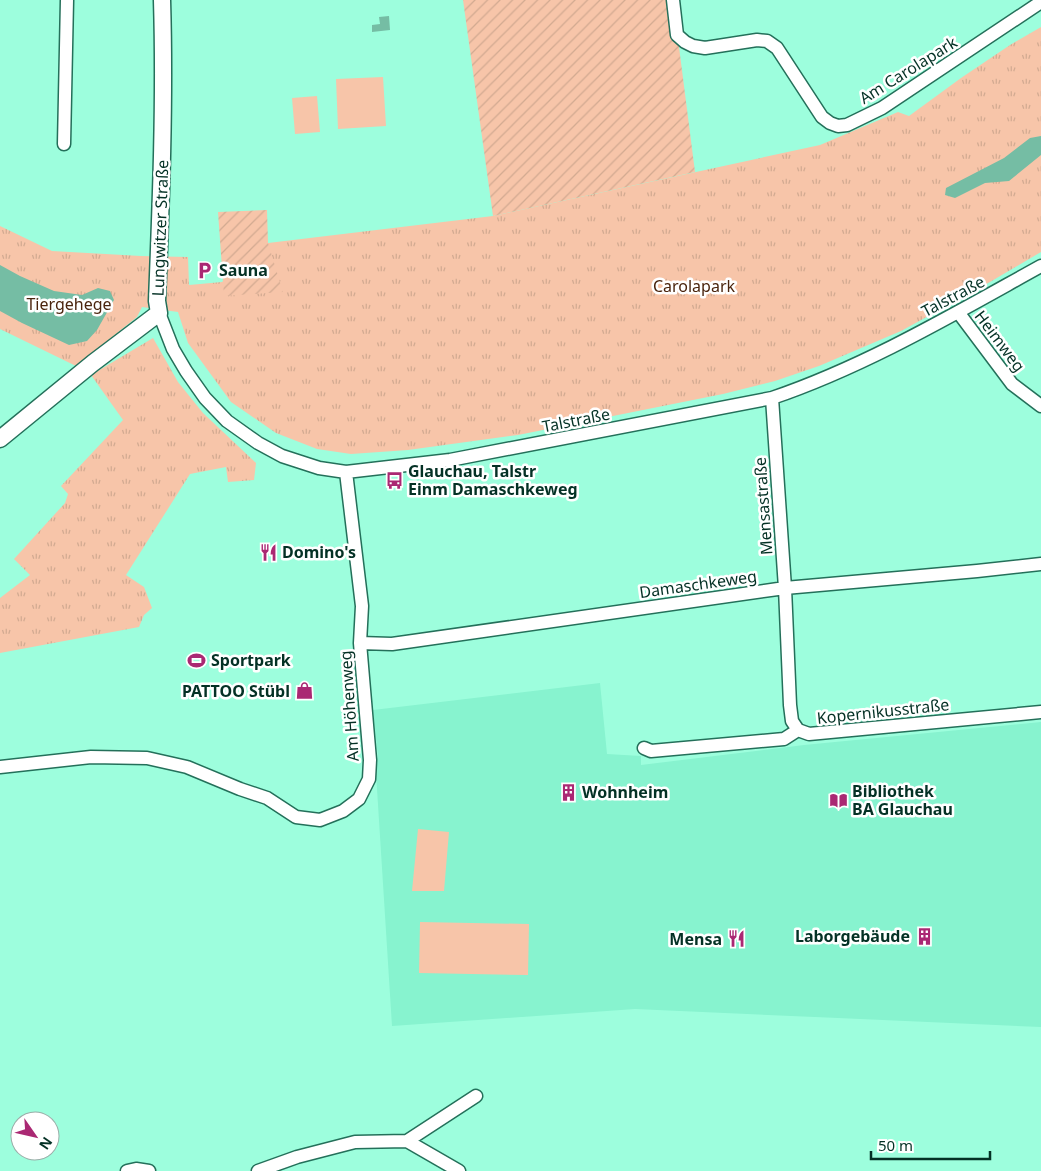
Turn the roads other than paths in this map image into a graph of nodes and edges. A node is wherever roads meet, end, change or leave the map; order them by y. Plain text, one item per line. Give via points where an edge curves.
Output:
1 (67, 0) edge
2 (162, 0) edge
3 (673, 0) edge
4 (1041, 2) edge
5 (64, 144) dead end
6 (1041, 266) edge
7 (958, 312) junction
8 (159, 313) junction
9 (772, 398) junction
10 (1041, 406) edge
11 (0, 439) edge
12 (346, 472) junction
13 (1041, 564) edge
14 (785, 588) junction
15 (360, 643) junction
16 (1041, 712) edge
17 (798, 730) junction
18 (644, 748) dead end
19 (0, 767) edge
20 (476, 1096) dead end
21 (407, 1141) junction
22 (127, 1171) edge
23 (149, 1171) edge
24 (258, 1171) edge
25 (459, 1171) edge

1 - 5 street
2 - 8 street, Lungwitzer Straße
3 - 4 street, Am Carolapark via 677,35 685,42 706,48 768,41 777,48 822,117 838,126 882,108
6 - 7 street, Talstraße
7 - 9 street, Talstraße via 853,366
7 - 10 street, Heimweg via 1012,384
8 - 11 street, Lungwitzer Straße
8 - 12 street, Talstraße via 172,349 205,398 227,421 258,444 282,456
9 - 12 street, Talstraße via 450,460
9 - 14 street, Mensastraße
12 - 15 street, Am Höhenweg via 362,606
13 - 14 street, Damaschkeweg
14 - 15 street, Damaschkeweg via 392,644
14 - 17 street, Mensastraße via 790,705 792,721
15 - 19 street, Am Höhenweg via 369,779 359,799 343,811 320,820 296,817 267,798 187,767 147,758 91,757
16 - 17 street, Kopernikusstraße via 809,734
17 - 18 street, Kopernikusstraße via 784,739 650,751
20 - 21 street
21 - 24 street via 355,1142
21 - 25 street
22 - 23 street

